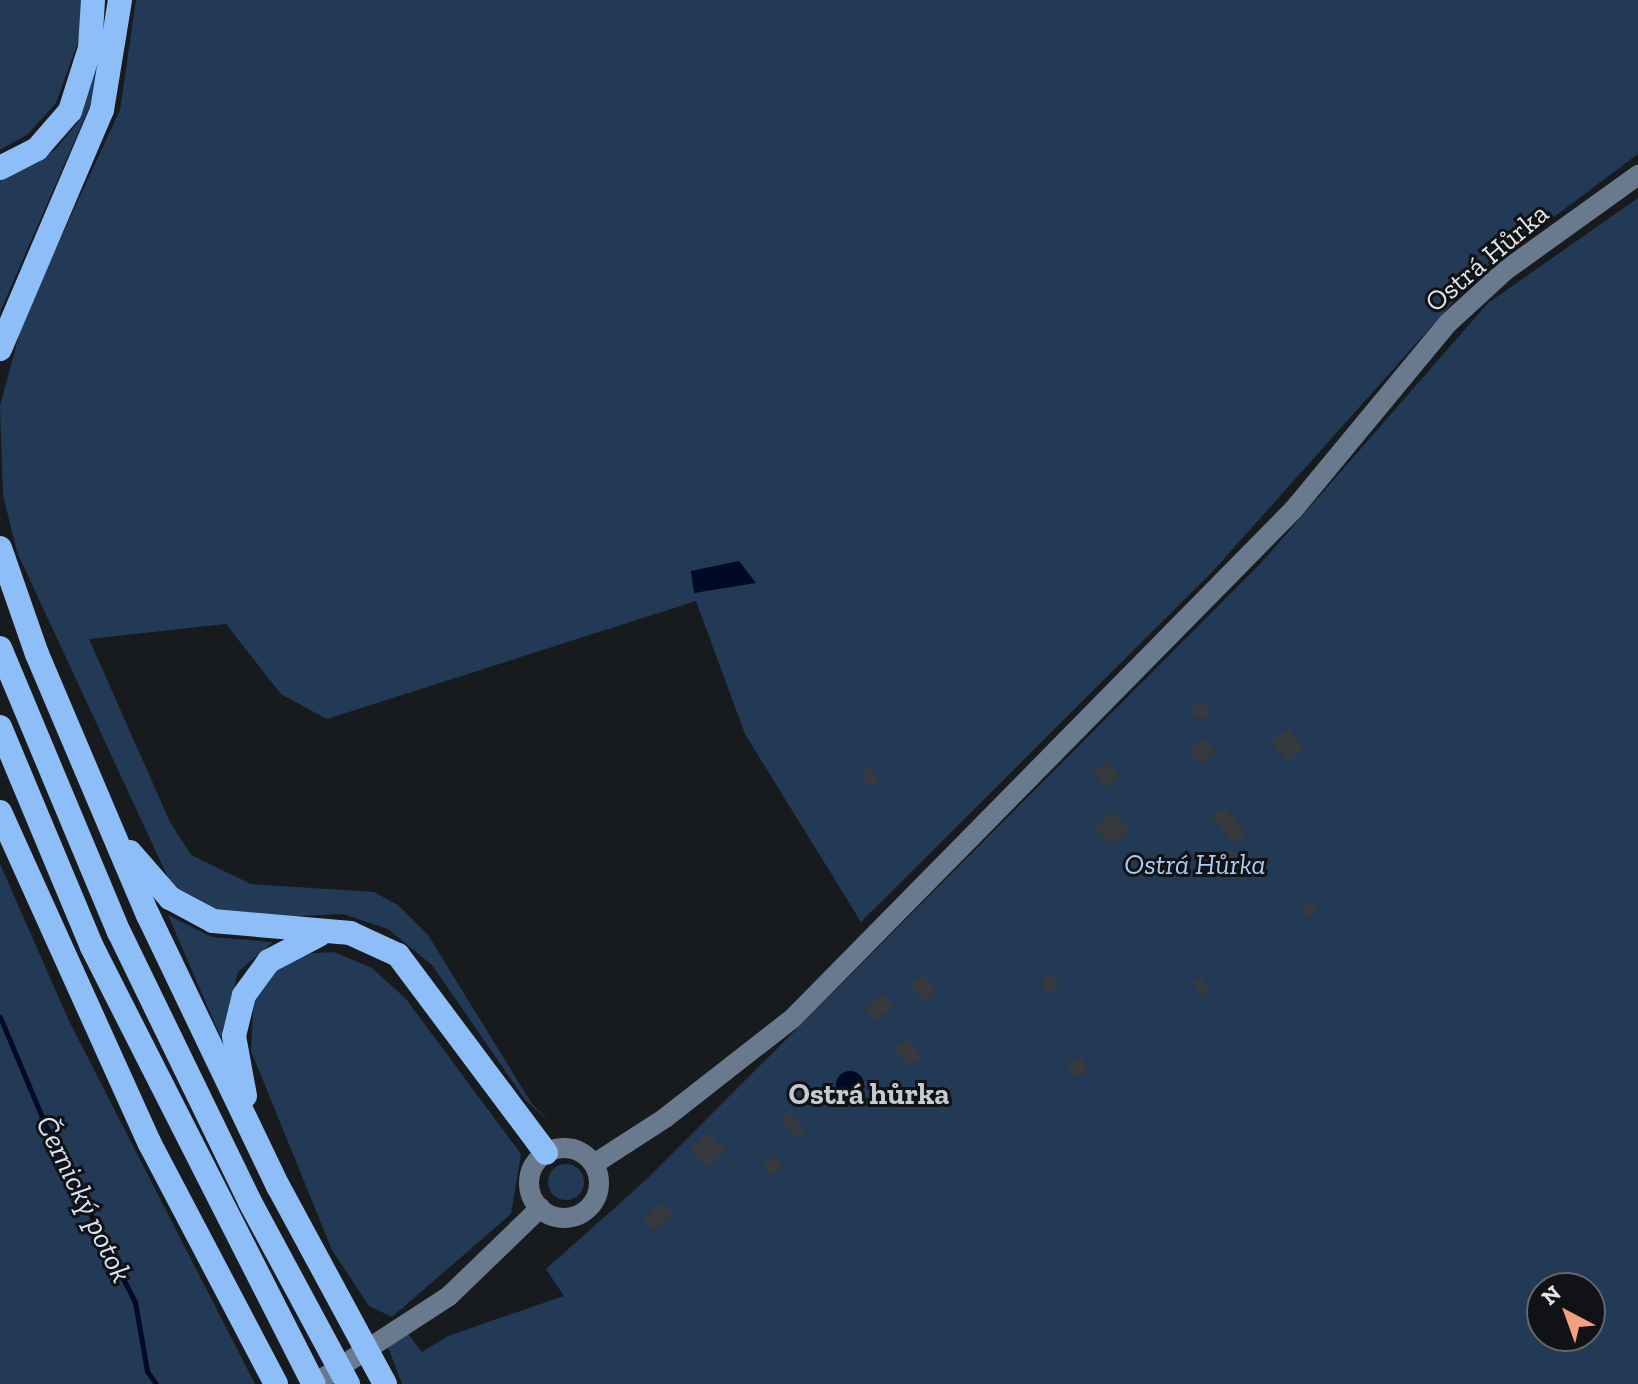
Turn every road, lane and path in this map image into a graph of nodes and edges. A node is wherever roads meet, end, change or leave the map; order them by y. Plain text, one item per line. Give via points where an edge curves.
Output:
1 (93, 0) edge
2 (120, 0) edge
3 (0, 168) edge
4 (1638, 175) edge
5 (0, 349) edge
6 (0, 548) edge
7 (0, 648) edge
8 (0, 727) edge
9 (0, 812) edge
10 (107, 821) junction
11 (338, 932) junction
12 (261, 1152) junction
13 (546, 1153) junction
14 (594, 1164) junction
15 (540, 1208) junction
16 (270, 1374) edge
17 (314, 1384) edge
18 (348, 1384) edge
19 (385, 1384) edge

1 - 3 highway via 90,48 70,111 46,141
2 - 5 highway via 102,110
4 - 14 main road, Ostrá Hůrka via 1506,270 1448,323 1294,509 793,1018 665,1118
6 - 10 highway
7 - 18 highway via 119,932
8 - 17 highway via 92,947
9 - 16 highway via 95,1029
10 - 11 highway via 158,886 198,916 244,928
10 - 12 highway
11 - 12 highway via 295,944 269,961 239,1008 234,1050
11 - 13 highway via 375,941 409,964
12 - 19 highway
13 - 14 main road via 567,1148
13 - 15 main road via 530,1179
14 - 15 main road via 599,1186 582,1213 560,1218
15 - 17 main road via 449,1296

